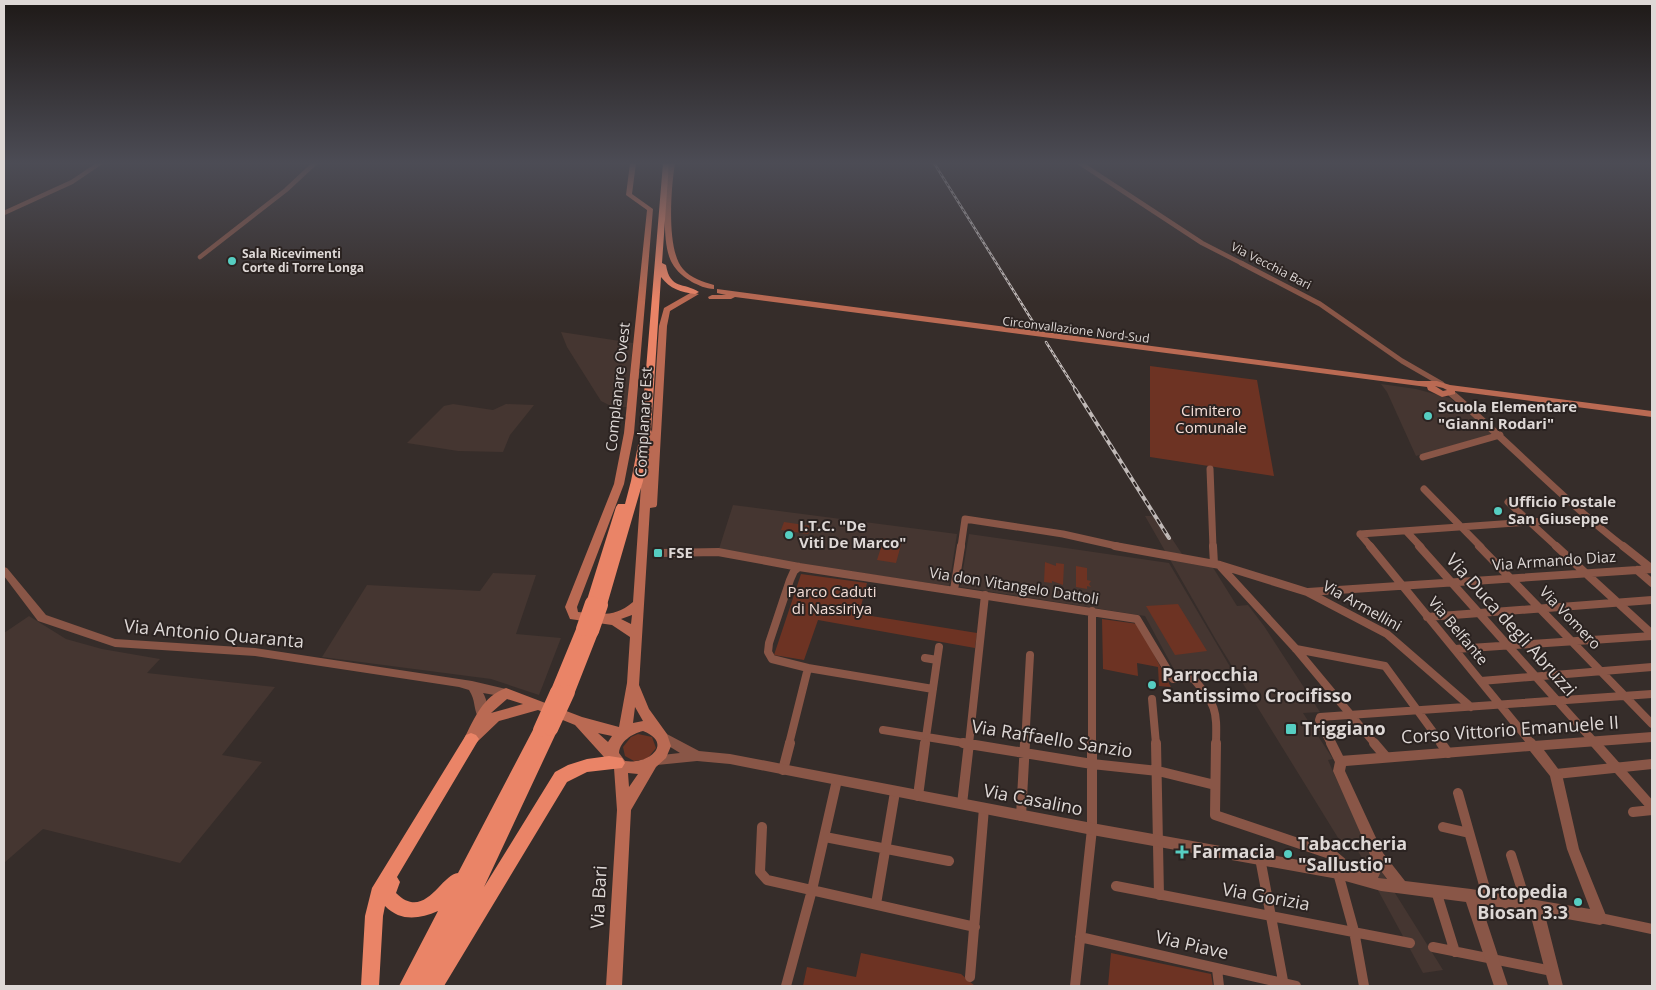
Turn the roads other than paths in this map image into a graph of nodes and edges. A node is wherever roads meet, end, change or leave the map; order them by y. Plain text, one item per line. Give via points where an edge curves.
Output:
1 (261, 209) edge
2 (650, 209) edge
3 (657, 209) edge
4 (662, 209) edge
5 (668, 209) edge
6 (1150, 209) edge
7 (659, 250) junction
8 (200, 257) dead end
9 (690, 280) junction
10 (711, 287) junction
11 (720, 291) junction
12 (696, 292) junction
13 (712, 297) junction
14 (703, 298) junction
15 (681, 302) junction
16 (1424, 376) junction
17 (1442, 389) junction
18 (1652, 416) edge
19 (646, 424) junction
20 (1500, 435) junction
21 (1423, 457) dead end
22 (1210, 469) dead end
23 (1424, 489) dead end
24 (1508, 502) dead end
25 (1587, 518) junction
26 (1531, 523) junction
27 (1462, 527) junction
28 (1406, 531) junction
29 (643, 552) junction
30 (661, 553) dead end
31 (1217, 565) junction
32 (799, 567) junction
33 (1652, 569) edge
34 (4, 570) edge
35 (1637, 570) junction
36 (1586, 573) junction
37 (1511, 578) junction
38 (1451, 582) junction
39 (1652, 583) edge
40 (1402, 584) junction
41 (954, 590) junction
42 (1307, 592) junction
43 (985, 595) junction
44 (1652, 600) edge
45 (1619, 603) junction
46 (597, 604) junction
47 (638, 604) junction
48 (1541, 607) junction
49 (1092, 611) junction
50 (1479, 613) junction
51 (610, 618) junction
52 (1428, 618) junction
53 (636, 635) junction
54 (1652, 635) edge
55 (1575, 642) junction
56 (939, 647) dead end
57 (1510, 647) junction
58 (1296, 649) junction
59 (1455, 649) junction
60 (1030, 655) dead end
61 (925, 658) dead end
62 (937, 660) junction
63 (1652, 667) edge
64 (808, 668) junction
65 (1602, 671) junction
66 (1535, 676) junction
67 (1481, 681) junction
68 (633, 683) junction
69 (472, 685) junction
70 (933, 690) junction
71 (506, 693) junction
72 (1652, 694) edge
73 (1625, 696) junction
74 (1152, 699) dead end
75 (1556, 699) junction
76 (541, 704) junction
77 (1500, 704) junction
78 (1471, 707) junction
79 (1419, 710) junction
80 (488, 715) junction
81 (1349, 715) junction
82 (578, 721) junction
83 (1652, 724) edge
84 (545, 729) junction
85 (883, 730) dead end
86 (624, 732) junction
87 (661, 735) junction
88 (1652, 736) edge
89 (927, 737) junction
90 (471, 739) joint
91 (1594, 742) junction
92 (968, 743) junction
93 (1533, 746) junction
94 (1448, 752) junction
95 (1025, 753) junction
96 (697, 756) junction
97 (1386, 757) junction
98 (617, 762) junction
99 (1340, 762) junction
100 (654, 763) junction
101 (1092, 764) junction
102 (1615, 766) junction
103 (1651, 766) edge
104 (783, 770) junction
105 (1158, 771) junction
106 (1556, 774) junction
107 (837, 780) junction
108 (1215, 785) junction
109 (895, 792) junction
110 (1458, 793) dead end
111 (918, 796) junction
112 (962, 804) junction
113 (502, 805) junction
114 (1652, 806) edge
115 (984, 808) junction
116 (624, 810) junction
117 (1633, 812) dead end
118 (1021, 816) junction
119 (1443, 827) dead end
120 (762, 828) dead end
121 (1092, 829) junction
122 (1469, 833) junction
123 (826, 837) junction
124 (1159, 840) junction
125 (887, 848) junction
126 (1511, 855) dead end
127 (400, 856) junction
128 (1378, 857) junction
129 (1260, 858) junction
130 (949, 860) dead end
131 (1338, 873) junction
132 (1362, 880) junction
133 (1116, 886) dead end
134 (1401, 887) junction
135 (812, 890) junction
136 (1436, 891) junction
137 (1159, 895) junction
138 (1471, 896) junction
139 (1488, 899) junction
140 (876, 904) junction
141 (1531, 907) junction
142 (1271, 915) junction
143 (1600, 918) junction
144 (975, 927) junction
145 (1652, 928) edge
146 (1354, 931) junction
147 (1080, 937) junction
148 (1410, 943) dead end
149 (1433, 948) dead end
150 (1455, 952) junction
151 (1492, 959) junction
152 (1216, 969) junction
153 (1552, 971) junction
154 (970, 977) dead end
155 (370, 986) edge
156 (408, 986) edge
157 (422, 986) edge
158 (433, 986) edge
159 (614, 986) edge
160 (786, 986) edge
161 (1075, 986) edge
162 (1219, 986) edge
163 (1288, 986) edge
164 (1364, 986) edge
165 (1501, 986) edge
166 (1556, 986) edge

1 - 8 street
2 - 51 main road, Complanare Ovest via 629,433 619,484 571,607 574,616
3 - 46 highway via 638,432 629,483
4 - 7 highway
5 - 9 main road via 668,246 672,259
6 - 16 street, Via Vecchia Bari via 1202,243 1320,304
7 - 12 highway via 664,278
7 - 19 highway
9 - 10 main road
9 - 12 main road
10 - 11 main road, Circonvallazione Nord-Sud
10 - 12 main road, Complanare Est
11 - 13 main road
11 - 17 main road, Circonvallazione Nord-Sud
12 - 14 main road
12 - 15 main road, Complanare Est
13 - 14 main road, Circonvallazione Nord-Sud
13 - 17 main road, Circonvallazione Nord-Sud
14 - 15 main road, Circonvallazione Nord-Sud
15 - 29 main road, Complanare Est via 667,310 663,326 652,519
16 - 17 street, Via Vecchia Bari
16 - 17 street, Via Vecchia Bari
17 - 18 main road, Circonvallazione Nord-Sud
17 - 18 main road, Circonvallazione Nord-Sud
17 - 20 street
19 - 29 main road via 649,443
19 - 46 highway via 637,482
20 - 21 street
20 - 25 street
22 - 31 street
23 - 27 street, Via Vomero
24 - 26 street
25 - 26 street
25 - 33 street
26 - 27 street
26 - 36 street
27 - 28 street
27 - 37 street, Via Vomero
28 - 38 street, Via Duca degli Abruzzi
28 - 40 street, Via Belfante via 1360,534
29 - 47 main road
30 - 32 street via 718,552
31 - 41 street, Via Armellini via 965,518
31 - 42 street, Via Armellini
31 - 58 street
32 - 41 street, Via don Vitangelo Dattoli
32 - 64 street via 790,580 768,652 778,662
33 - 35 street, Via Armando Diaz
34 - 69 street, Via Antonio Quaranta via 42,618 115,643 256,652
35 - 36 street, Via Armando Diaz
35 - 39 street
36 - 37 street, Via Armando Diaz
36 - 45 street
37 - 38 street, Via Armando Diaz
37 - 48 street, Via Vomero
38 - 40 street, Via Armando Diaz
38 - 50 street, Via Duca degli Abruzzi
40 - 42 street, Via Armando Diaz
40 - 52 street, Via Belfante
41 - 43 street, Via don Vitangelo Dattoli
42 - 78 street, Via Armellini via 1393,638
43 - 49 street, Via don Vitangelo Dattoli
43 - 92 street
44 - 45 street
45 - 48 street
45 - 54 street
46 - 84 highway, bridge
47 - 51 main road via 630,611
47 - 53 main road
48 - 50 street
48 - 55 street, Via Vomero
49 - 101 street
49 - 108 street, Via don Vitangelo Dattoli via 1137,619 1173,679 1193,678 1210,700 1218,716
50 - 52 street
50 - 57 street, Via Duca degli Abruzzi
51 - 53 main road via 628,626
52 - 59 street, Via Belfante
53 - 68 main road
54 - 55 street
55 - 57 street
55 - 65 street, Via Vomero
56 - 62 street
57 - 59 street
57 - 66 street, Via Duca degli Abruzzi
58 - 79 street via 1385,666
58 - 81 street
59 - 67 street, Via Belfante
60 - 95 street
61 - 62 street
62 - 70 street
63 - 65 street
64 - 70 street
64 - 104 street
65 - 66 street
65 - 73 street, Via Vomero
66 - 67 street
66 - 75 street, Via Duca degli Abruzzi
67 - 77 street, Via Belfante
68 - 86 main road
68 - 87 main road via 644,712
69 - 71 street, Via Antonio Quaranta
69 - 80 street
70 - 89 street
71 - 76 main road
71 - 80 main road via 503,704
72 - 73 street
73 - 75 street
73 - 83 street, Via Vomero
74 - 105 street
75 - 77 street
75 - 91 street, Via Duca degli Abruzzi
76 - 80 main road
76 - 82 main road
77 - 78 street
77 - 93 street, Via Belfante
78 - 79 street
79 - 81 street
79 - 94 street
80 - 90 main road
81 - 97 street
81 - 99 street via 1320,717 1318,720
82 - 86 main road
82 - 98 main road
84 - 113 highway
84 - 157 highway via 474,889
85 - 89 street, Via Raffaello Sanzio
86 - 87 main road via 643,726
86 - 98 main road via 613,748
87 - 96 street, Via Casalino
87 - 100 main road via 664,745
88 - 91 street, Corso Vittorio Emanuele II
89 - 92 street, Via Raffaello Sanzio
89 - 111 street
90 - 127 highway
91 - 93 street, Corso Vittorio Emanuele II
91 - 102 street, Via Duca degli Abruzzi
92 - 95 street, Via Raffaello Sanzio
92 - 112 street
93 - 94 street, Corso Vittorio Emanuele II
93 - 106 street
94 - 97 street, Corso Vittorio Emanuele II
95 - 101 street, Via Raffaello Sanzio
95 - 118 street
96 - 100 street, Via Casalino
96 - 104 street, Via Casalino
97 - 99 street, Corso Vittorio Emanuele II
98 - 100 main road via 639,769
98 - 116 main road, Via Bari
98 - 158 highway via 584,766 561,777
99 - 128 street via 1339,771
100 - 116 main road
101 - 105 street, Via Raffaello Sanzio
101 - 121 street
102 - 103 street
102 - 106 street
102 - 114 street, Via Duca degli Abruzzi
104 - 107 street, Via Casalino
105 - 108 street, Via Raffaello Sanzio
105 - 124 street
106 - 143 street via 1573,849
107 - 109 street, Via Casalino
107 - 123 street
108 - 132 street via 1215,815 1333,855
109 - 111 street, Via Casalino
109 - 125 street
110 - 122 street
111 - 112 street, Via Casalino
112 - 115 street, Via Casalino
113 - 127 highway via 450,891 428,908 410,911 394,906 386,896
113 - 156 highway
114 - 117 street
115 - 118 street, Via Casalino
115 - 144 street
116 - 159 main road, Via Bari
118 - 121 street, Via Casalino
119 - 122 street
120 - 135 street via 760,872 763,878
121 - 124 street, Via Casalino
121 - 147 street
122 - 139 street
123 - 125 street
123 - 135 street
124 - 129 street, Via Casalino
124 - 137 street
125 - 130 street
125 - 140 street
126 - 141 street
127 - 155 highway via 381,888 374,916
128 - 132 street via 1373,874
128 - 134 street
129 - 131 street, Via Casalino
129 - 142 street
131 - 132 street, Via Casalino
131 - 146 street
132 - 134 street, Via Casalino
133 - 137 street, Via Gorizia
134 - 136 street, Via Casalino
135 - 140 street
135 - 160 street
136 - 138 street, Via Casalino
136 - 150 street
137 - 142 street, Via Gorizia
138 - 139 street, Via Casalino
138 - 151 street
139 - 141 street, Via Casalino
140 - 144 street
141 - 143 street, Via Casalino
141 - 153 street
142 - 146 street, Via Gorizia
142 - 163 street
143 - 145 street
144 - 154 street
146 - 148 street, Via Gorizia
146 - 164 street
147 - 152 street, Via Piave
147 - 161 street
149 - 150 street
150 - 151 street
151 - 153 street
151 - 165 street
152 - 162 street
152 - 163 street, Via Piave
153 - 166 street

